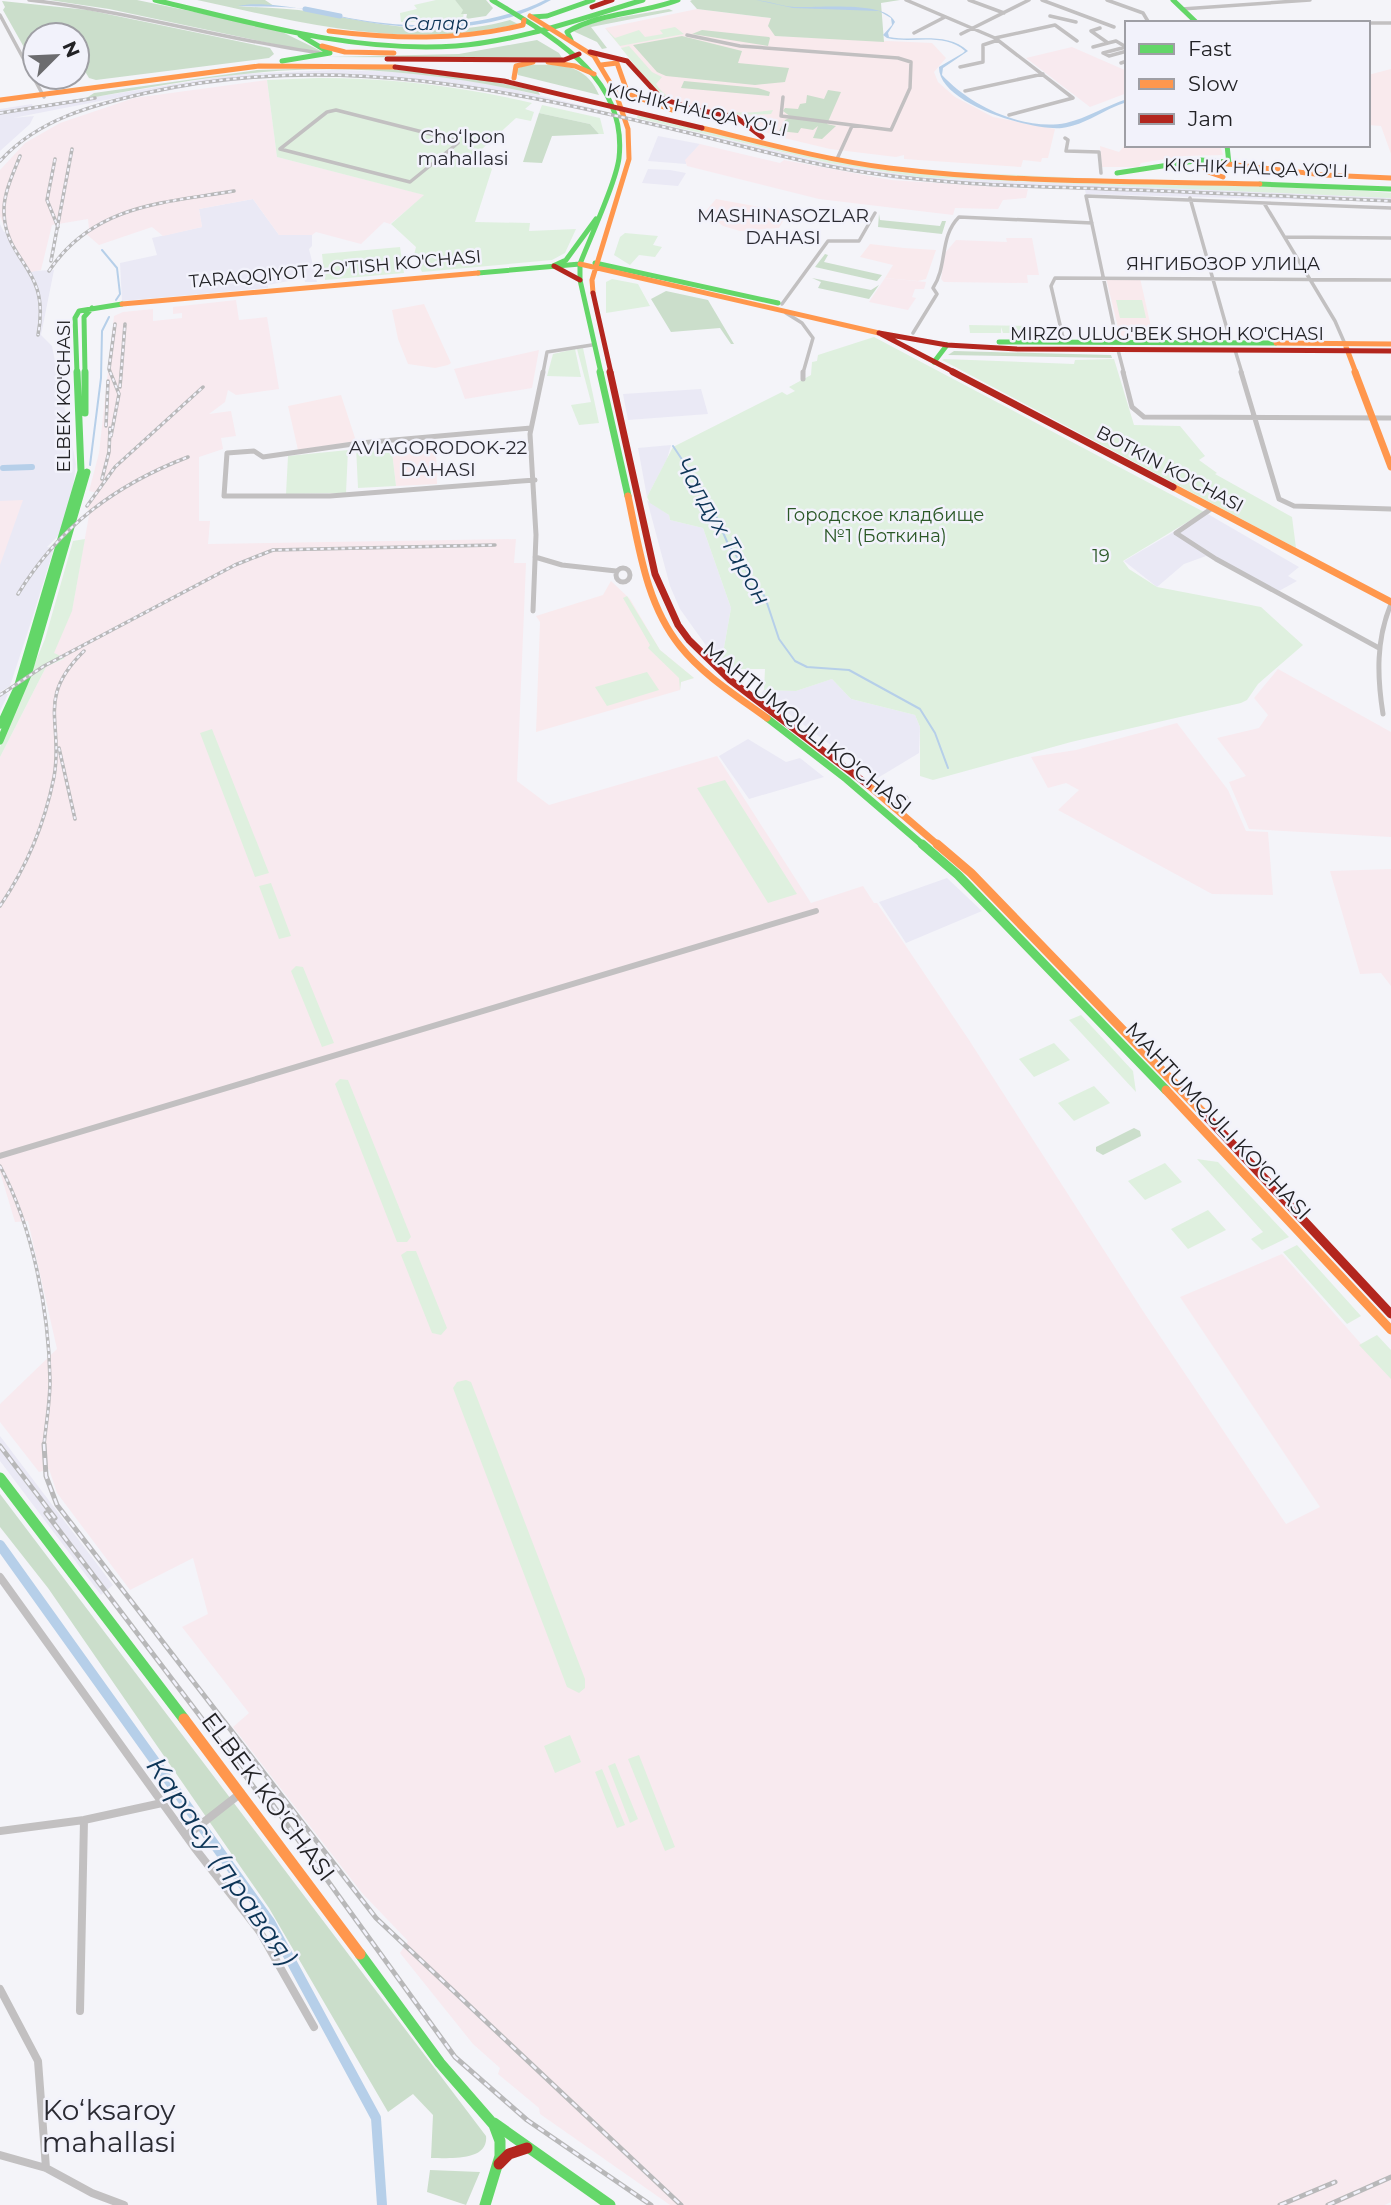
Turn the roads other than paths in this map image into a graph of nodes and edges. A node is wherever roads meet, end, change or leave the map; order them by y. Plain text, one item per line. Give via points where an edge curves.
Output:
1 (29, 0) edge
2 (156, 0) edge
3 (173, 0) edge
4 (492, 0) edge
5 (593, 0) edge
6 (611, 0) edge
7 (621, 0) edge
8 (643, 0) edge
9 (664, 0) edge
10 (678, 0) edge
11 (906, 0) edge
12 (970, 0) edge
13 (1029, 0) edge
14 (1042, 0) edge
15 (1107, 0) edge
16 (1173, 0) edge
17 (1310, 0) edge
18 (506, 4) edge
19 (1182, 9) junction
20 (1073, 11) junction
21 (1004, 13) junction
22 (232, 14) junction
23 (0, 15) edge
24 (1050, 16) dead end
25 (945, 17) junction
26 (1062, 17) junction
27 (1148, 21) edge
28 (1195, 21) edge
29 (1076, 22) dead end
30 (1370, 23) edge
31 (1391, 23) edge
32 (277, 26) junction
33 (534, 26) junction
34 (1114, 27) dead end
35 (976, 28) junction
36 (1100, 28) dead end
37 (914, 33) dead end
38 (961, 34) dead end
39 (687, 35) dead end
40 (997, 39) junction
41 (556, 40) junction
42 (572, 40) junction
43 (1077, 41) dead end
44 (1108, 43) junction
45 (322, 46) junction
46 (1093, 47) dead end
47 (1125, 48) edge
48 (1125, 49) edge
49 (1125, 50) edge
50 (590, 52) junction
51 (330, 53) junction
52 (579, 54) junction
53 (338, 60) junction
54 (282, 61) junction
55 (601, 65) junction
56 (960, 67) dead end
57 (1043, 74) junction
58 (599, 78) junction
59 (512, 80) junction
60 (965, 91) dead end
61 (43, 95) junction
62 (783, 97) dead end
63 (1, 100) edge
64 (644, 111) junction
65 (327, 112) joint
66 (1009, 116) dead end
67 (723, 123) junction
68 (852, 126) junction
69 (762, 137) junction
70 (1065, 138) dead end
71 (1227, 147) edge
72 (838, 157) junction
73 (1229, 163) junction
74 (1101, 173) junction
75 (1117, 173) junction
76 (1223, 177) junction
77 (1391, 177) edge
78 (1391, 187) edge
79 (1190, 198) junction
80 (1264, 203) junction
81 (1391, 208) edge
82 (601, 213) junction
83 (875, 213) dead end
84 (1092, 223) junction
85 (1285, 237) junction
86 (1391, 238) edge
87 (603, 244) junction
88 (580, 264) junction
89 (553, 266) junction
90 (596, 266) junction
91 (621, 271) junction
92 (1103, 278) junction
93 (1213, 278) junction
94 (1310, 279) junction
95 (580, 280) junction
96 (1391, 280) edge
97 (93, 307) junction
98 (594, 308) junction
99 (784, 308) junction
100 (807, 320) junction
101 (913, 333) junction
102 (881, 334) junction
103 (594, 339) junction
104 (945, 342) junction
105 (1064, 342) junction
106 (1391, 344) edge
107 (1118, 346) junction
108 (1233, 347) junction
109 (1346, 347) junction
110 (1391, 351) edge
111 (934, 362) junction
112 (803, 379) dead end
113 (1254, 418) junction
114 (1373, 418) junction
115 (1391, 418) edge
116 (531, 428) junction
117 (1391, 467) edge
118 (535, 480) junction
119 (1211, 509) junction
120 (1391, 509) edge
121 (535, 557) junction
122 (643, 565) junction
123 (628, 570) junction
124 (616, 571) junction
125 (1391, 603) edge
126 (533, 611) dead end
127 (1379, 648) junction
128 (1383, 714) dead end
129 (0, 725) edge
130 (0, 741) edge
131 (906, 798) dead end
132 (892, 805) junction
133 (958, 861) junction
134 (948, 867) junction
135 (816, 911) dead end
136 (0, 1156) edge
137 (1291, 1207) junction
138 (1281, 1212) junction
139 (1391, 1314) edge
140 (1391, 1330) edge
141 (0, 1478) edge
142 (0, 1577) edge
143 (241, 1793) junction
144 (162, 1803) junction
145 (84, 1820) junction
146 (0, 1831) edge
147 (186, 1836) junction
148 (0, 1989) edge
149 (80, 2011) dead end
150 (314, 2027) dead end
151 (491, 2120) junction
152 (527, 2148) junction
153 (0, 2155) edge
154 (499, 2164) junction
155 (46, 2168) junction
156 (124, 2205) edge
157 (485, 2205) edge
158 (610, 2205) edge

1 - 51 street via 84,6 272,46
2 - 22 main road
3 - 22 main road
4 - 18 main road, MAHTUMQULI KO'CHASI
5 - 33 main road via 547,16
6 - 33 main road
7 - 33 main road
8 - 33 main road
9 - 33 main road via 666,4 658,9
10 - 42 main road via 659,10 572,27 567,32
11 - 25 street
12 - 21 street
13 - 21 street
14 - 20 street
15 - 27 street via 1143,13
16 - 19 main road
17 - 19 street
18 - 33 main road, MAHTUMQULI KO'CHASI
19 - 28 main road
20 - 26 street
20 - 34 street
21 - 35 street
22 - 32 main road
22 - 33 main road via 374,37 435,40
23 - 61 street
24 - 26 street
25 - 35 street
25 - 37 street
26 - 29 street
30 - 31 street
32 - 33 main road via 356,43 404,47 468,45
32 - 45 main road
33 - 41 main road, MAHTUMQULI KO'CHASI
33 - 42 main road, MAHTUMQULI KO'CHASI
35 - 38 street
35 - 40 street
36 - 44 street via 1091,30
39 - 68 street via 740,46 911,62 911,82 892,129
40 - 43 street via 1056,25
40 - 56 street via 983,44 983,62
40 - 57 street
41 - 45 main road via 537,37 430,53 353,52
41 - 52 main road, MAHTUMQULI KO'CHASI
42 - 50 main road, MAHTUMQULI KO'CHASI
44 - 46 street
44 - 47 street via 1116,41
45 - 51 main road
48 - 49 street via 1103,53 1109,56
50 - 55 main road, MAHTUMQULI KO'CHASI
50 - 69 main road via 627,61 664,99 736,117
51 - 54 main road
52 - 53 main road via 564,60
52 - 58 main road, MAHTUMQULI KO'CHASI
53 - 54 main road, KICHIK HALQA YO'LI
53 - 59 main road, KICHIK HALQA YO'LI via 437,66
54 - 61 main road, KICHIK HALQA YO'LI via 204,67
55 - 67 main road via 618,64 625,90 631,95
55 - 87 main road, MAHTUMQULI KO'CHASI via 619,102 630,147
57 - 60 street
57 - 66 street via 1073,99
58 - 59 main road via 575,66 539,62 517,65
58 - 82 main road, MAHTUMQULI KO'CHASI via 621,148
59 - 61 main road, KICHIK HALQA YO'LI via 414,68 285,65
59 - 64 main road, KICHIK HALQA YO'LI
61 - 63 main road, KICHIK HALQA YO'LI
62 - 68 street via 781,116
64 - 67 main road, KICHIK HALQA YO'LI
64 - 72 main road, KICHIK HALQA YO'LI
65 - 65 street via 280,149 405,182 414,181 458,143 336,110
67 - 69 main road, KICHIK HALQA YO'LI
68 - 72 street
69 - 72 main road, KICHIK HALQA YO'LI
70 - 74 street via 1066,151 1099,152
71 - 73 main road
72 - 74 main road, KICHIK HALQA YO'LI via 946,168
72 - 78 main road, KICHIK HALQA YO'LI via 889,168 972,174
73 - 75 main road via 1201,160
73 - 76 main road via 1204,166
73 - 77 main road via 1324,175
74 - 75 main road, KICHIK HALQA YO'LI
75 - 76 main road, KICHIK HALQA YO'LI
76 - 78 main road, KICHIK HALQA YO'LI
79 - 80 street
79 - 84 street via 1086,196
79 - 93 street
80 - 81 street
80 - 85 street
82 - 88 main road, MAHTUMQULI KO'CHASI
82 - 89 main road via 566,260
83 - 99 street via 859,241 828,240
84 - 92 street
84 - 101 street via 959,217 946,236 940,277 933,288 937,294
85 - 86 street
85 - 94 street
87 - 90 main road, MAHTUMQULI KO'CHASI
87 - 91 main road via 607,258
88 - 89 main road, TARAQQIYOT 2-O'TISH KO'CHASI
88 - 90 main road, TARAQQIYOT 2-O'TISH KO'CHASI
88 - 95 main road, MAHTUMQULI KO'CHASI
89 - 95 main road
89 - 97 main road, TARAQQIYOT 2-O'TISH KO'CHASI
90 - 91 main road, BOTKIN KO'CHASI
90 - 98 main road, MAHTUMQULI KO'CHASI
91 - 98 main road via 598,278
91 - 99 main road, BOTKIN KO'CHASI
92 - 93 street, ЯНГИБОЗОР УЛИЦА
92 - 105 street, ЯНГИБОЗОР УЛИЦА via 1055,278 1051,286
92 - 107 street
93 - 94 street, ЯНГИБОЗОР УЛИЦА
93 - 108 street
94 - 96 street, ЯНГИБОЗОР УЛИЦА
94 - 109 street
95 - 103 main road, MAHTUMQULI KO'CHASI
97 - 129 main road, ELBEK KO'CHASI via 81,310 75,318 82,440 77,494 17,688
97 - 130 main road, ELBEK KO'CHASI via 84,317 88,450 83,494 28,674
98 - 103 main road, MAHTUMQULI KO'CHASI
99 - 100 main road, BOTKIN KO'CHASI
99 - 101 main road, BOTKIN KO'CHASI
100 - 102 main road, BOTKIN KO'CHASI
100 - 112 street via 812,347
101 - 104 main road, BOTKIN KO'CHASI
102 - 104 main road, BOTKIN KO'CHASI
102 - 111 main road, BOTKIN KO'CHASI
103 - 116 street via 547,352
103 - 122 main road, MAHTUMQULI KO'CHASI
103 - 132 main road, MAHTUMQULI KO'CHASI via 655,574 674,619 723,674
104 - 105 main road, MIRZO ULUG'BEK SHOH KO'CHASI
104 - 107 main road, MIRZO ULUG'BEK SHOH KO'CHASI
104 - 111 main road
105 - 107 main road, MIRZO ULUG'BEK SHOH KO'CHASI
106 - 109 main road, MIRZO ULUG'BEK SHOH KO'CHASI
107 - 108 main road, MIRZO ULUG'BEK SHOH KO'CHASI
107 - 113 street via 1132,407 1140,415
108 - 109 main road, MIRZO ULUG'BEK SHOH KO'CHASI
108 - 113 street
109 - 110 main road, MIRZO ULUG'BEK SHOH KO'CHASI
109 - 114 main road
111 - 119 main road, BOTKIN KO'CHASI
113 - 114 street
113 - 120 street via 1283,502
114 - 115 street
114 - 117 main road
116 - 118 street
116 - 118 street via 262,457 254,451 227,453 224,496 330,496
118 - 121 street
119 - 125 main road, BOTKIN KO'CHASI
119 - 127 street via 1176,533
121 - 124 street
121 - 126 street
122 - 123 street
122 - 134 main road, MAHTUMQULI KO'CHASI via 661,616 690,657 846,779
123 - 124 street
123 - 124 street via 632,576 623,580 614,576
125 - 127 street
127 - 128 street
131 - 132 street
132 - 133 main road, MAHTUMQULI KO'CHASI
133 - 134 main road
133 - 137 main road, MAHTUMQULI KO'CHASI
134 - 138 main road, MAHTUMQULI KO'CHASI
135 - 136 street
137 - 138 main road
137 - 139 main road, MAHTUMQULI KO'CHASI
138 - 140 main road, MAHTUMQULI KO'CHASI
141 - 143 main road, ELBEK KO'CHASI
142 - 144 street
143 - 147 street
143 - 151 main road, ELBEK KO'CHASI via 440,2063
144 - 145 street
144 - 147 street
145 - 146 street
145 - 149 street
147 - 150 street via 260,1933
148 - 155 street via 38,2060
151 - 152 main road
151 - 154 main road, ELBEK KO'CHASI via 500,2141
152 - 154 main road via 509,2154
152 - 158 main road
153 - 155 street
154 - 157 main road
155 - 156 street

